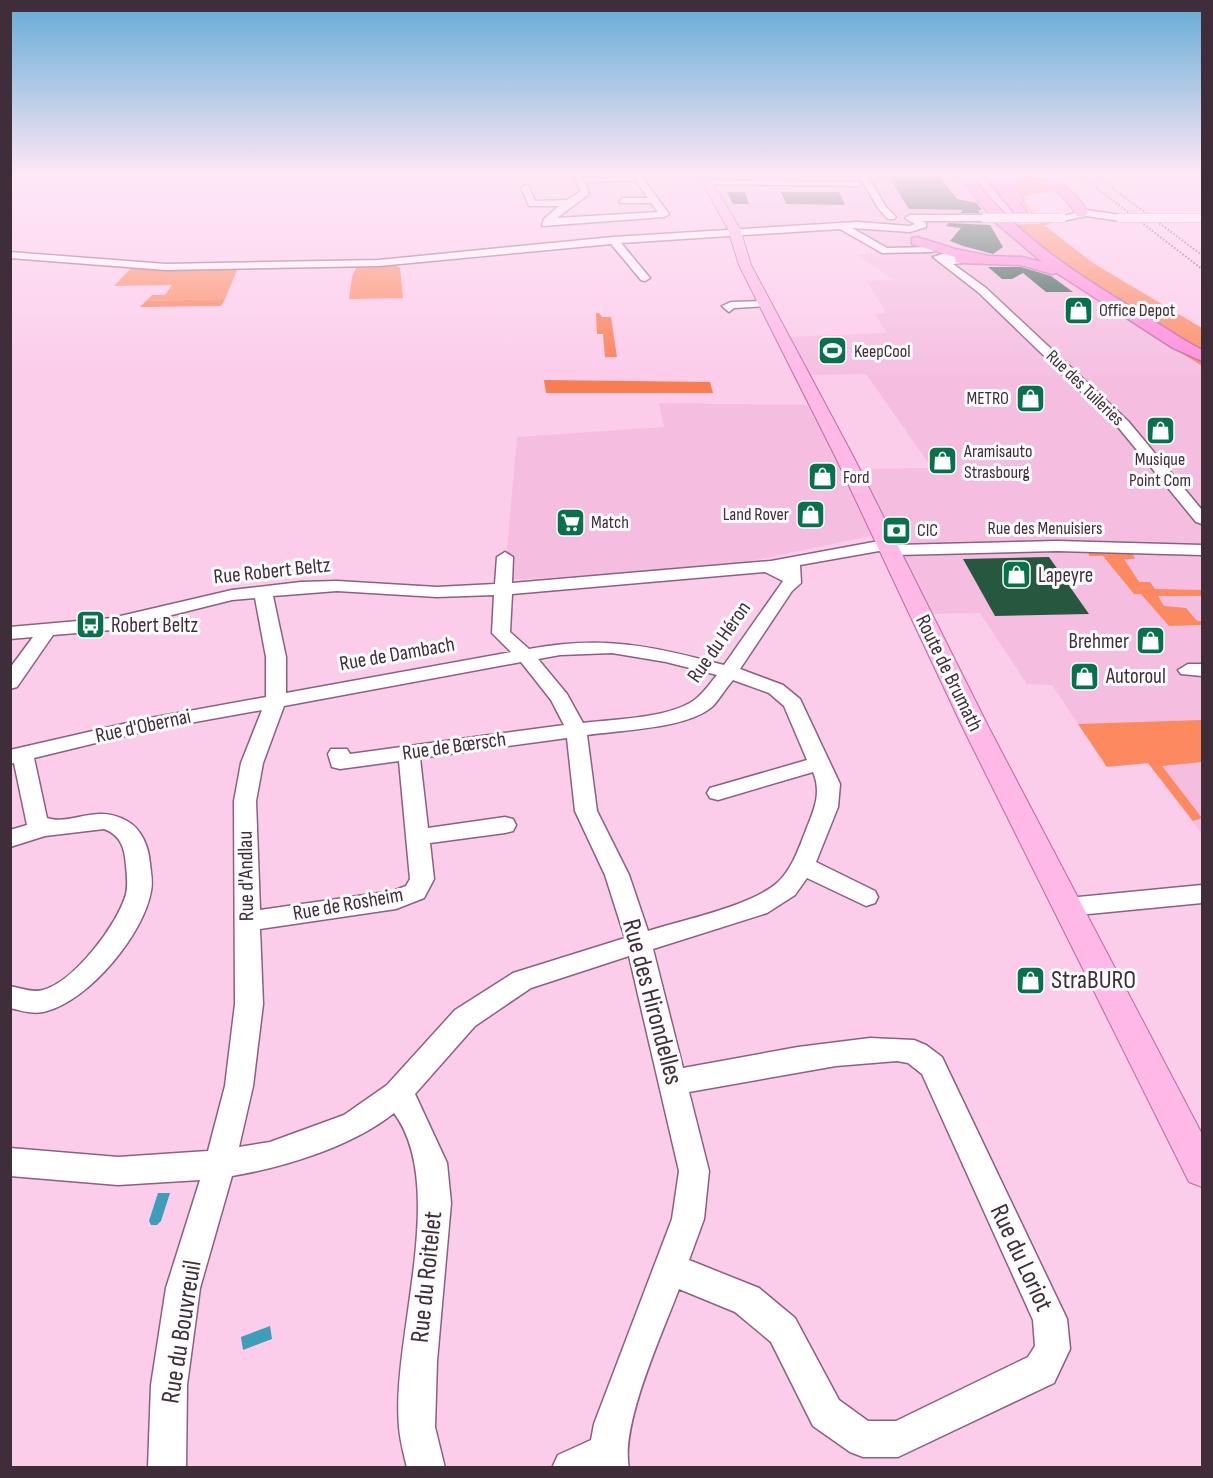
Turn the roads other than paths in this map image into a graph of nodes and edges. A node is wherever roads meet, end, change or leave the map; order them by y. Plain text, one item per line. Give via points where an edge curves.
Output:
1 (560, 242) edge
2 (593, 242) edge
3 (615, 242) edge
4 (738, 242) edge
5 (869, 242) edge
6 (923, 242) edge
7 (927, 242) edge
8 (1016, 242) edge
9 (1026, 242) edge
10 (1042, 242) edge
11 (562, 245) junction
12 (10, 255) edge
13 (948, 257) junction
14 (995, 257) junction
15 (645, 278) dead end
16 (1097, 293) junction
17 (765, 304) junction
18 (729, 309) dead end
19 (1203, 350) edge
20 (1203, 356) edge
21 (1203, 519) edge
22 (888, 548) junction
23 (1203, 550) edge
24 (505, 557) dead end
25 (784, 573) junction
26 (504, 589) junction
27 (263, 591) junction
28 (46, 631) junction
29 (10, 633) edge
30 (526, 656) junction
31 (729, 672) junction
32 (10, 683) edge
33 (276, 700) junction
34 (576, 729) junction
35 (409, 753) junction
36 (339, 754) dead end
37 (16, 755) edge
38 (820, 763) junction
39 (718, 793) dead end
40 (505, 825) dead end
41 (44, 828) junction
42 (418, 837) junction
43 (10, 839) edge
44 (802, 866) junction
45 (1203, 894) edge
46 (866, 897) dead end
47 (1068, 907) junction
48 (247, 921) junction
49 (639, 943) junction
50 (10, 997) edge
51 (674, 1082) junction
52 (397, 1094) junction
53 (10, 1162) edge
54 (220, 1164) junction
55 (1203, 1170) edge
56 (669, 1269) junction
57 (608, 1460) edge
58 (167, 1467) edge
59 (426, 1467) edge
60 (571, 1467) edge

1 - 11 street
2 - 11 street
3 - 15 street
4 - 17 main road, Route de Brumath
5 - 13 street via 885,251
6 - 13 street, Rue des Tuileries
7 - 14 highway via 953,253
8 - 14 highway via 1019,250
9 - 16 highway
10 - 19 highway
11 - 12 street via 379,263 241,267 138,266
13 - 14 highway
13 - 16 highway via 1036,263
13 - 21 street, Rue des Tuileries via 1123,424
16 - 20 highway
17 - 18 street via 731,305
17 - 22 main road, Route de Brumath
22 - 23 street, Rue des Menuisiers via 1057,546
22 - 25 street, Rue Robert Beltz via 879,546 821,557
22 - 47 main road, Route de Brumath
24 - 26 street, Rue des Hirondelles
25 - 26 street, Rue Robert Beltz
25 - 31 street, Rue du Héron
26 - 27 street, Rue Robert Beltz via 437,592 337,586
26 - 30 street, Rue des Hirondelles via 501,633
27 - 28 street, Rue Robert Beltz via 112,624
27 - 33 street, Rue d'Andlau via 276,657
28 - 29 street, Rue Robert Beltz
28 - 32 street
30 - 31 street, Rue de Dambach via 560,649 612,647
30 - 33 street, Rue de Dambach
30 - 34 street, Rue des Hirondelles via 560,698
31 - 34 street, Rue du Héron via 705,702 690,711 665,718
31 - 38 street, Rue de Dambach via 776,689 793,703
33 - 37 street, Rue d'Obernai
33 - 48 street, Rue d'Andlau via 252,763 245,801
34 - 35 street, Rue de Bœrsch
34 - 49 street, Rue des Hirondelles via 586,811 617,875
35 - 36 street, Rue de Bœrsch via 340,762
35 - 42 street, Rue de Rosheim
37 - 41 street via 36,822
38 - 39 street
38 - 44 street, Rue de Dambach via 829,784 827,807
40 - 42 street
41 - 43 street
41 - 50 street via 110,822 126,830 138,851 139,892 128,918 104,954 72,987 50,1000 32,1002
42 - 48 street, Rue de Rosheim via 422,879 415,892 396,900
44 - 46 street
44 - 49 street, Rue de Dambach via 786,889 758,906
45 - 47 street
47 - 55 main road, Route de Brumath
48 - 54 street, Rue d'Andlau via 249,1004 240,1086
49 - 51 street, Rue des Hirondelles
49 - 52 street, Rue de Dambach via 522,980 465,1018
51 - 56 street, Rue des Hirondelles via 694,1171 688,1219
51 - 56 street, Rue du Loriot via 847,1053 887,1049 913,1052 932,1066 942,1087 1050,1319 1053,1349 1041,1370 898,1439 863,1439 825,1413 783,1330 747,1300
52 - 54 street, Rue de Dambach via 354,1125 270,1156
52 - 59 street, Rue du Roitelet via 410,1111 432,1163 435,1203 419,1360 417,1427
53 - 54 street, Rue de Dambach via 118,1172
54 - 58 street, Rue du Bouvreuil via 183,1288 169,1385
56 - 57 street, Rue des Hirondelles via 612,1424
57 - 60 street

